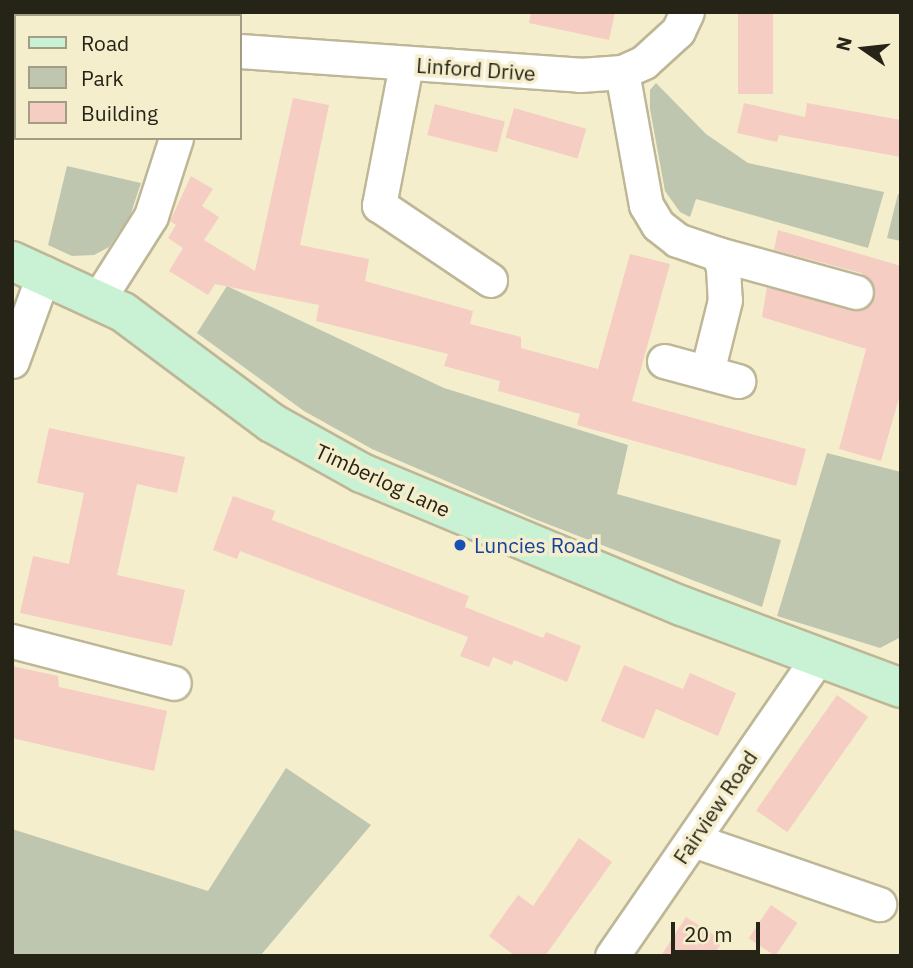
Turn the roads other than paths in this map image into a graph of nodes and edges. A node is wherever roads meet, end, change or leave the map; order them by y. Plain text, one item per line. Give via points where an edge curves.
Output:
1 (687, 12) edge
2 (242, 51) edge
3 (406, 65) junction
4 (622, 72) junction
5 (175, 140) edge
6 (719, 254) junction
7 (28, 267) edge
8 (490, 280) dead end
9 (856, 292) dead end
10 (99, 298) junction
11 (12, 361) edge
12 (664, 361) dead end
13 (707, 372) junction
14 (738, 381) dead end
15 (12, 641) edge
16 (818, 657) junction
17 (174, 683) dead end
18 (901, 688) edge
19 (693, 840) junction
20 (879, 904) dead end
21 (612, 956) edge

1 - 4 street, Linford Drive via 678,31 661,48
2 - 3 street, Linford Drive
3 - 4 street, Linford Drive via 580,75
3 - 8 street via 379,205
4 - 6 street via 646,205 658,225 677,240
5 - 10 street via 152,216
6 - 9 street
6 - 13 street via 725,300
7 - 10 main road, Timberlog Lane
7 - 11 street
10 - 16 main road, Timberlog Lane via 151,330 272,423 362,473 682,606
12 - 13 street
13 - 14 street
15 - 17 street
16 - 18 main road, Timberlog Lane
16 - 19 street, Fairview Road
19 - 20 street
19 - 21 street, Fairview Road

